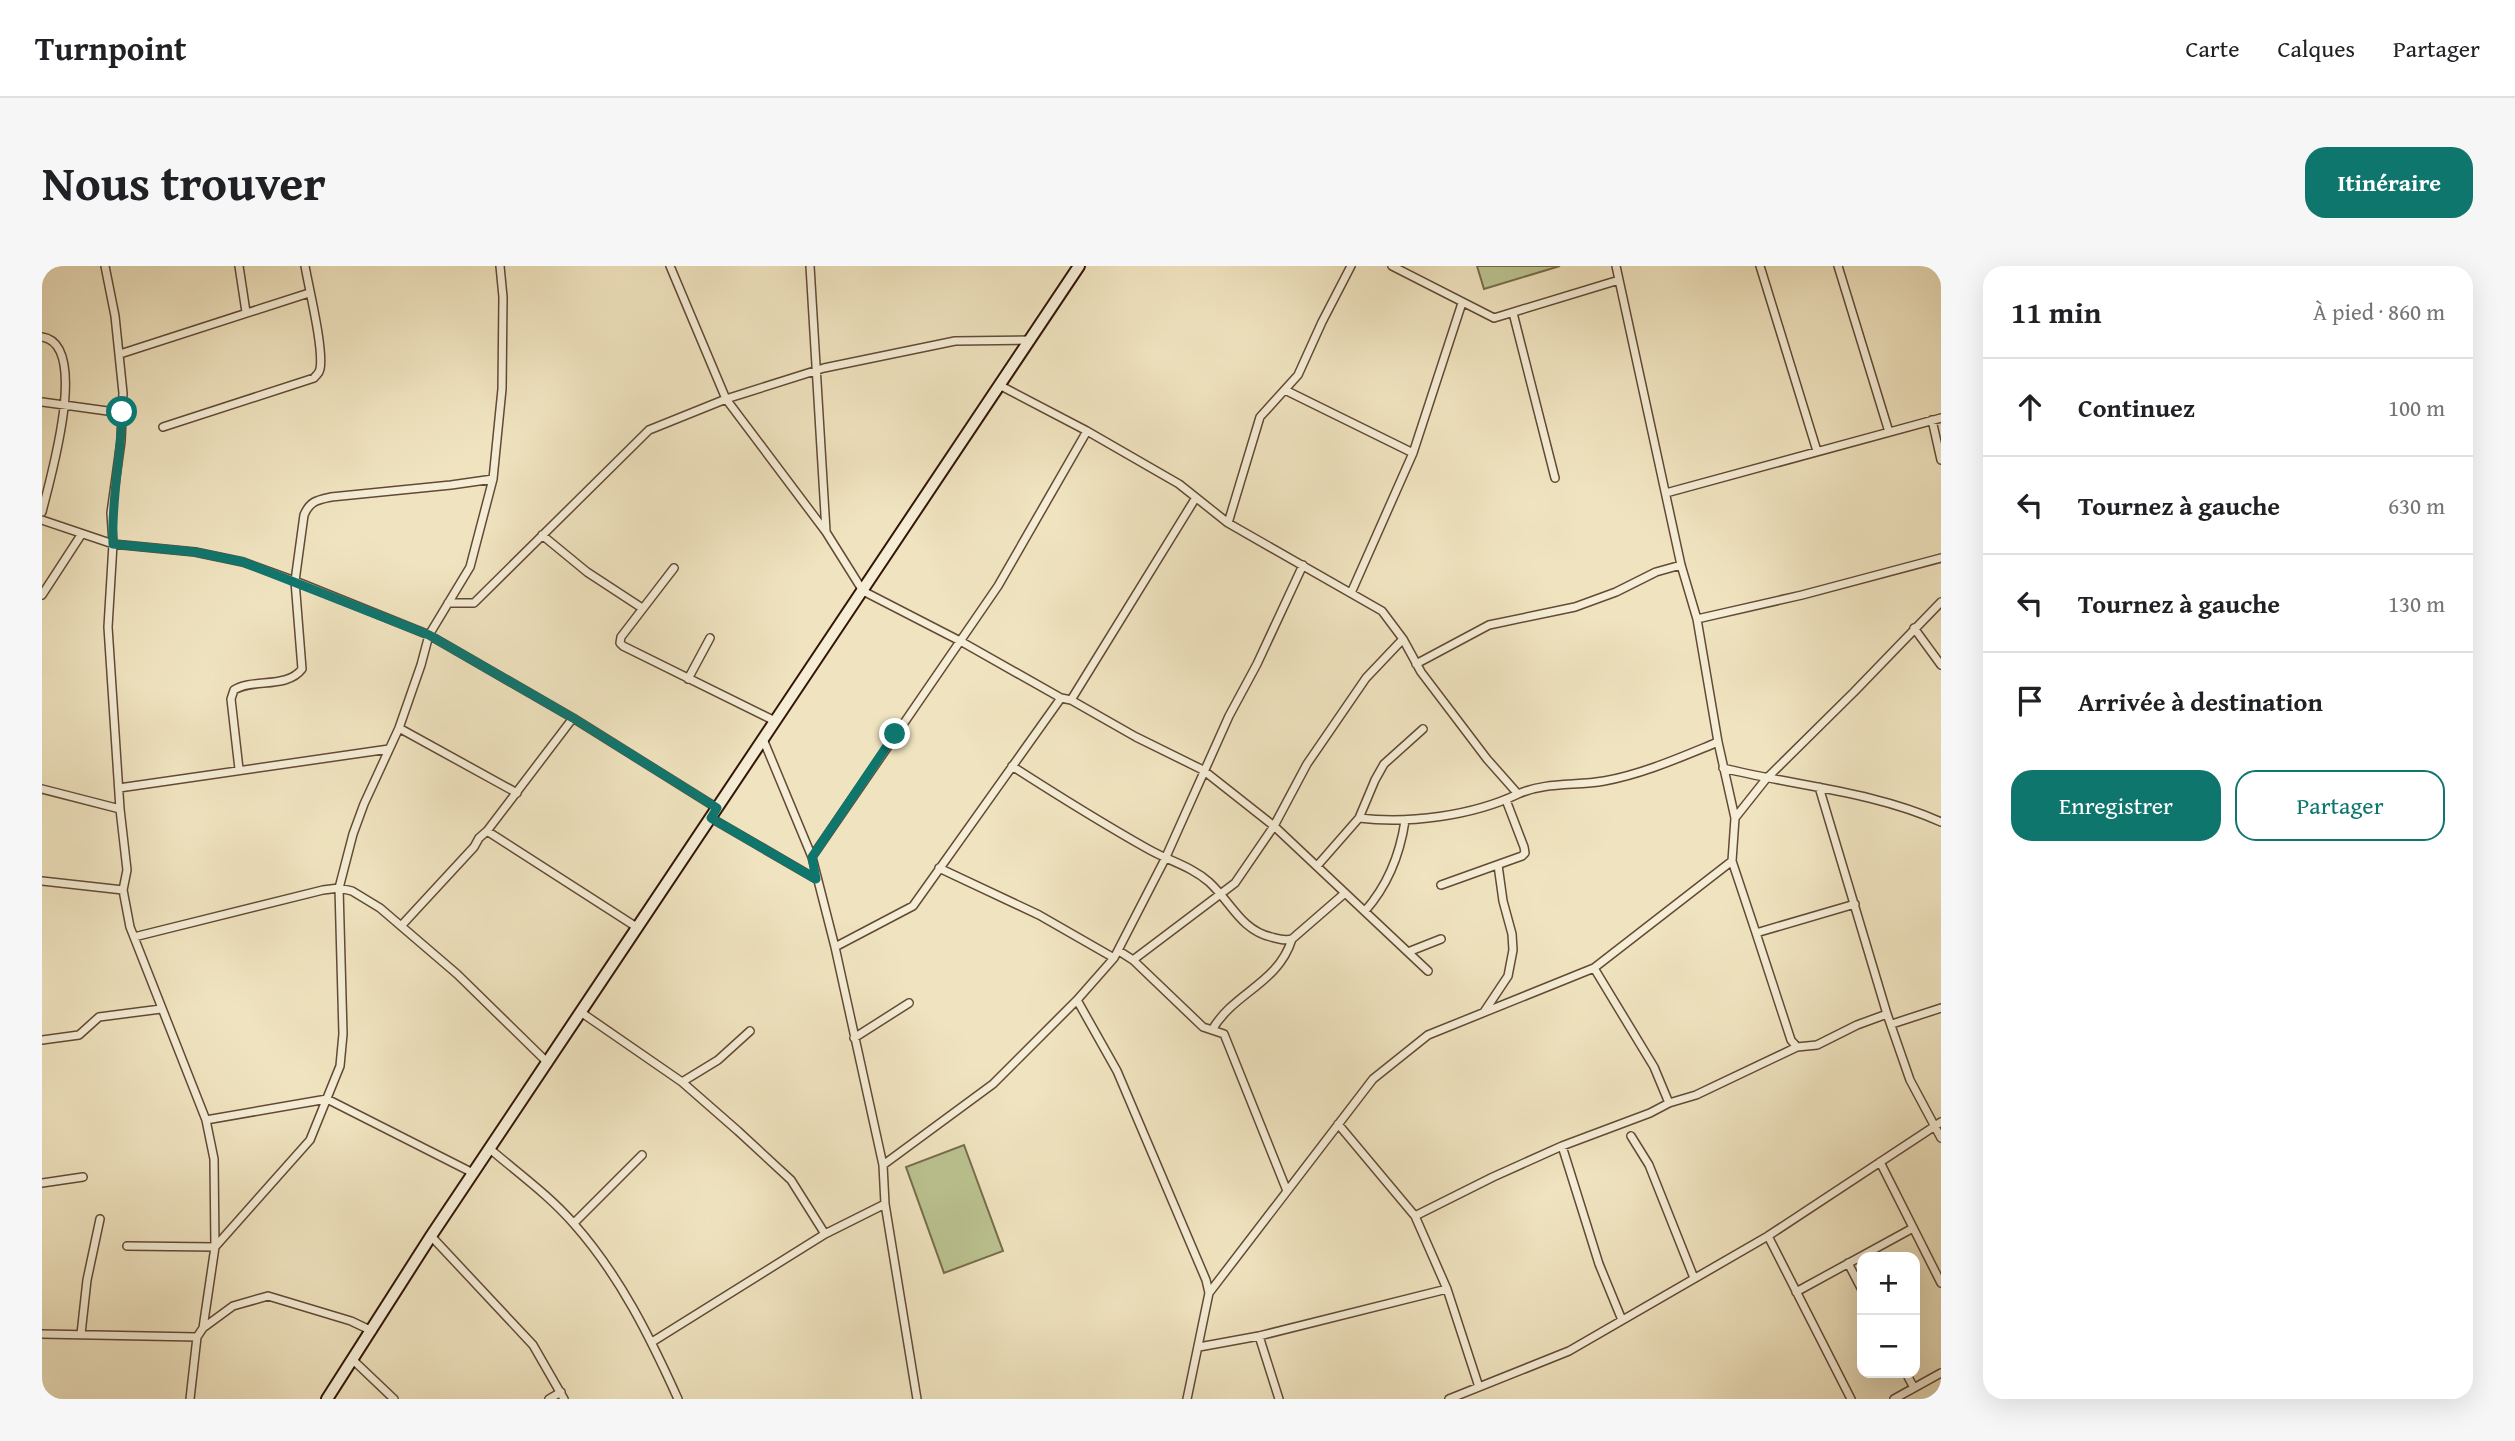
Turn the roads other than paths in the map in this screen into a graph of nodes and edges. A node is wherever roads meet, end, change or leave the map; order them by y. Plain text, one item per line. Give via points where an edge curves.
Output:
1 (105, 266) edge
2 (239, 266) edge
3 (305, 266) edge
4 (500, 266) edge
5 (670, 266) edge
6 (810, 266) edge
7 (1079, 266) edge
8 (1351, 266) edge
9 (1392, 266) edge
10 (1616, 266) edge
11 (1760, 266) edge
12 (1838, 266) edge
13 (1619, 280) junction
14 (309, 293) junction
15 (1462, 303) junction
16 (246, 312) junction
17 (1513, 313) junction
18 (42, 337) edge
19 (1031, 340) junction
20 (120, 354) junction
21 (817, 371) junction
22 (1001, 386) junction
23 (1285, 390) junction
24 (726, 399) junction
25 (42, 402) edge
26 (65, 406) junction
27 (122, 412) junction
28 (1941, 418) edge
29 (1932, 420) junction
30 (163, 427) dead end
31 (1087, 431) junction
32 (1889, 432) junction
33 (1817, 451) junction
34 (1413, 453) junction
35 (1941, 460) edge
36 (1555, 478) dead end
37 (493, 479) junction
38 (1666, 493) junction
39 (1195, 499) junction
40 (42, 512) edge
41 (42, 520) edge
42 (1228, 523) junction
43 (826, 532) junction
44 (81, 535) junction
45 (542, 535) junction
46 (113, 544) junction
47 (1941, 558) edge
48 (1303, 565) junction
49 (1681, 565) junction
50 (674, 568) dead end
51 (295, 581) junction
52 (863, 591) junction
53 (1352, 593) junction
54 (42, 594) edge
55 (1941, 602) edge
56 (449, 603) junction
57 (642, 608) junction
58 (1698, 619) junction
59 (1913, 628) junction
60 (429, 635) junction
61 (710, 638) dead end
62 (1403, 639) junction
63 (962, 642) junction
64 (1416, 664) junction
65 (1941, 665) edge
66 (688, 679) junction
67 (1061, 698) junction
68 (1071, 700) junction
69 (573, 718) junction
70 (775, 721) junction
71 (399, 728) junction
72 (1423, 729) dead end
73 (763, 739) junction
74 (1718, 742) junction
75 (389, 749) junction
76 (1012, 766) junction
77 (1723, 768) junction
78 (239, 769) junction
79 (1203, 771) junction
80 (1766, 779) junction
81 (1819, 787) junction
82 (119, 788) junction
83 (42, 789) edge
84 (517, 793) junction
85 (1518, 794) junction
86 (1506, 800) junction
87 (717, 808) junction
88 (120, 809) junction
89 (711, 818) junction
90 (1359, 818) junction
91 (1735, 818) junction
92 (1405, 821) junction
93 (1941, 822) edge
94 (1274, 826) junction
95 (487, 831) junction
96 (812, 857) junction
97 (1165, 859) junction
98 (1732, 861) junction
99 (1317, 866) junction
100 (1498, 866) junction
101 (939, 868) junction
102 (816, 879) junction
103 (42, 881) edge
104 (1441, 885) dead end
105 (339, 888) junction
106 (123, 890) junction
107 (1345, 893) junction
108 (1221, 894) junction
109 (1855, 904) junction
110 (1365, 911) junction
111 (401, 926) junction
112 (638, 928) junction
113 (1755, 933) junction
114 (134, 937) junction
115 (1292, 939) junction
116 (1441, 939) dead end
117 (835, 947) junction
118 (1408, 952) junction
119 (1116, 955) junction
120 (1133, 960) junction
121 (1594, 968) junction
122 (1428, 971) dead end
123 (1077, 1000) junction
124 (908, 1003) dead end
125 (160, 1009) junction
126 (1941, 1009) edge
127 (1484, 1012) junction
128 (582, 1013) junction
129 (1887, 1014) junction
130 (1892, 1024) junction
131 (1212, 1030) junction
132 (750, 1031) dead end
133 (854, 1038) junction
134 (42, 1041) edge
135 (1797, 1047) junction
136 (548, 1063) junction
137 (682, 1082) junction
138 (327, 1099) junction
139 (1670, 1102) junction
140 (206, 1120) junction
141 (1941, 1122) edge
142 (1338, 1124) junction
143 (1933, 1127) junction
144 (1630, 1136) dead end
145 (1941, 1138) edge
146 (1562, 1146) junction
147 (490, 1149) junction
148 (642, 1155) dead end
149 (1880, 1162) junction
150 (883, 1165) junction
151 (473, 1173) junction
152 (83, 1177) dead end
153 (42, 1183) edge
154 (1287, 1191) junction
155 (885, 1204) junction
156 (1415, 1216) junction
157 (100, 1219) dead end
158 (574, 1223) junction
159 (1913, 1227) junction
160 (825, 1234) junction
161 (431, 1236) junction
162 (1768, 1236) junction
163 (127, 1246) dead end
164 (215, 1247) junction
165 (1848, 1263) junction
166 (1694, 1279) junction
167 (1857, 1280) edge
168 (1941, 1283) edge
169 (1447, 1289) junction
170 (1796, 1292) junction
171 (1209, 1293) junction
172 (1622, 1320) junction
173 (203, 1328) junction
174 (372, 1331) junction
175 (42, 1334) edge
176 (81, 1334) junction
177 (197, 1336) junction
178 (1259, 1336) junction
179 (652, 1342) junction
180 (1199, 1347) junction
181 (353, 1360) junction
182 (1941, 1373) edge
183 (1909, 1378) edge
184 (1479, 1387) junction
185 (1914, 1388) junction
186 (563, 1395) edge
187 (190, 1399) edge
188 (327, 1399) edge
189 (394, 1399) edge
190 (549, 1399) edge
191 (678, 1399) edge
192 (917, 1399) edge
193 (1187, 1399) edge
194 (1279, 1399) edge
195 (1449, 1399) edge
196 (1851, 1399) edge
197 (1894, 1399) edge

1 - 20 street
2 - 16 street
3 - 14 street
4 - 37 street via 502,389
5 - 24 street
6 - 21 street
7 - 19 main road
8 - 23 street via 1298,375
9 - 15 street
10 - 13 street
11 - 33 street
12 - 32 street
13 - 17 street
13 - 38 street
14 - 16 street
14 - 30 street via 320,368 314,378
15 - 17 street via 1494,318
15 - 34 street
16 - 20 street
17 - 36 street
18 - 26 street via 54,342 64,368
19 - 21 street via 955,341
19 - 22 main road
20 - 27 street
21 - 24 street
21 - 43 street
22 - 31 street
22 - 52 main road
23 - 34 street
23 - 42 street via 1261,416
24 - 43 street
24 - 45 street via 649,430
25 - 26 street
26 - 27 street
26 - 40 street
27 - 46 street via 111,513
28 - 29 street
29 - 32 street
29 - 35 street
31 - 39 street via 1179,484
31 - 63 street
32 - 33 street
33 - 38 street
34 - 53 street
37 - 51 street via 310,503 304,515
37 - 56 street via 470,567
38 - 49 street
39 - 42 street
39 - 68 street
41 - 44 street
42 - 48 street
43 - 52 street
44 - 46 street
44 - 54 street
45 - 56 street via 474,603
45 - 57 street
46 - 51 street via 195,552 243,562
46 - 82 street via 108,627
47 - 58 street
48 - 53 street
48 - 79 street
49 - 58 street
49 - 64 street via 1575,607 1489,625
50 - 57 street
51 - 60 street
51 - 78 street via 302,669 290,678 234,690 231,699
52 - 63 street
52 - 70 main road
53 - 62 street via 1382,611
55 - 59 street
56 - 60 street
57 - 66 street via 620,643
58 - 74 street
59 - 65 street
59 - 80 street
60 - 69 street
60 - 71 street
61 - 66 street
62 - 64 street
62 - 94 street via 1366,678 1307,764
63 - 67 street
63 - 96 street
64 - 85 street
66 - 70 street
67 - 68 street
67 - 76 street
68 - 79 street
69 - 84 street
69 - 87 street
70 - 73 main road
71 - 75 street
71 - 84 street
72 - 90 street via 1384,764
73 - 87 main road
73 - 96 street
74 - 77 street
74 - 85 street via 1604,781 1532,788
75 - 78 street
75 - 105 street via 364,804
76 - 97 street
76 - 101 street
77 - 80 street
77 - 91 street
78 - 82 street
79 - 94 street
79 - 97 street
80 - 81 street
80 - 91 street
81 - 93 street
81 - 109 street
82 - 88 street
83 - 88 street
84 - 95 street
85 - 86 street
86 - 92 street
86 - 100 street via 1525,853
87 - 89 main road
88 - 106 street via 127,870
89 - 102 street
89 - 112 main road
90 - 92 street
90 - 99 street
91 - 98 street
92 - 110 street via 1389,877
94 - 99 street
94 - 108 street via 1235,883
95 - 111 street
95 - 112 street
96 - 102 street
97 - 108 street via 1191,869
97 - 119 street
98 - 113 street
98 - 121 street
99 - 107 street
100 - 104 street
100 - 127 street via 1513,950 1508,976
101 - 117 street via 913,906
101 - 119 street
102 - 117 street
103 - 106 street
105 - 111 street via 364,897
105 - 114 street
105 - 138 street via 342,1034 340,1066
106 - 114 street
107 - 110 street
107 - 115 street
108 - 115 street via 1257,934
108 - 120 street
109 - 113 street
109 - 129 street
110 - 118 street
111 - 136 street
112 - 128 main road
113 - 135 street
114 - 125 street
115 - 131 street via 1279,965 1228,1007
116 - 118 street
117 - 133 street
118 - 122 street
119 - 120 street
119 - 123 street
120 - 131 street via 1203,1027
121 - 127 street
121 - 139 street
123 - 150 street via 993,1084
123 - 171 street via 1122,1083
124 - 133 street
125 - 134 street via 99,1017 79,1035
125 - 140 street
126 - 130 street
127 - 142 street via 1417,1042 1373,1079
128 - 136 main road
128 - 137 street
129 - 130 street
129 - 135 street via 1817,1045
130 - 143 street via 1910,1080
131 - 154 street via 1229,1041
132 - 137 street via 718,1060
133 - 150 street
135 - 139 street via 1696,1095
136 - 147 main road
137 - 160 street via 791,1180
138 - 140 street
138 - 151 street
138 - 164 street via 310,1140
139 - 146 street
140 - 164 street via 214,1159
141 - 143 street
142 - 154 street
142 - 156 street
143 - 145 street
143 - 149 street
144 - 166 street via 1649,1165
146 - 156 street
146 - 172 street
147 - 151 main road
147 - 158 street
148 - 158 street
149 - 159 street
149 - 162 street
150 - 155 street
151 - 161 main road
152 - 153 street
154 - 171 street
155 - 160 street
155 - 192 street
156 - 169 street
157 - 176 street
158 - 179 street via 626,1294
159 - 165 street
159 - 168 street
160 - 179 street
161 - 174 main road
161 - 186 street via 533,1345
162 - 166 street
162 - 170 street
163 - 164 street
164 - 173 street
165 - 167 street
165 - 170 street
166 - 172 street
169 - 178 street
169 - 184 street
170 - 196 street
171 - 180 street
172 - 184 street via 1569,1351
173 - 174 street via 233,1306 268,1297
173 - 177 street
174 - 181 main road
175 - 176 street
176 - 177 street
177 - 187 street
178 - 180 street
178 - 194 street
179 - 191 street
180 - 193 street
181 - 188 main road
181 - 189 street
182 - 185 street
183 - 185 street
184 - 195 street
185 - 197 street
186 - 190 street

